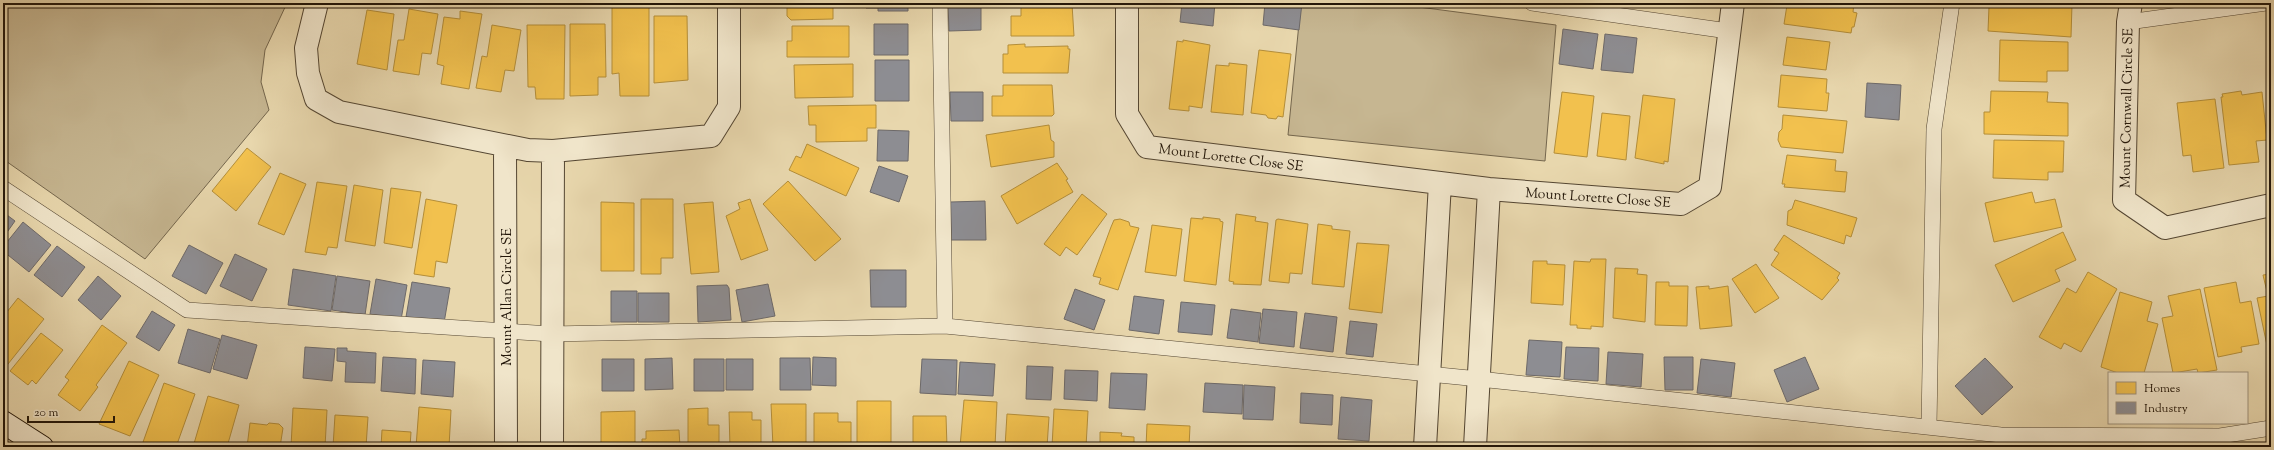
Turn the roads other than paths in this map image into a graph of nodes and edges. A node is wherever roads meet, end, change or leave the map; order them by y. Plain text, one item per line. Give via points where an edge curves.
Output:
1 (316, 3) edge
2 (730, 3) edge
3 (940, 3) edge
4 (1127, 3) edge
5 (1532, 3) edge
6 (1733, 3) edge
7 (1952, 3) edge
8 (2266, 3) edge
9 (2129, 12) edge
10 (1728, 31) junction
11 (504, 147) junction
12 (553, 151) junction
13 (1440, 183) junction
14 (3, 188) edge
15 (1489, 189) junction
16 (2271, 205) edge
17 (945, 326) junction
18 (507, 332) junction
19 (551, 334) junction
20 (1429, 376) junction
21 (1478, 379) junction
22 (3, 422) edge
23 (1929, 426) junction
24 (2271, 428) edge
25 (42, 447) edge
26 (506, 447) edge
27 (552, 447) edge
28 (1425, 447) edge
29 (1475, 447) edge

1 - 11 street via 306,48 308,73 316,99 339,112
2 - 12 street via 730,107 711,136
3 - 17 lane
4 - 13 street, Mount Lorette Close SE via 1127,114 1147,147
5 - 10 lane
6 - 10 street, Mount Lorette Close SE
7 - 23 lane via 1934,129
8 - 9 lane
9 - 16 street, Mount Cornwall Circle SE via 2124,200 2165,228
10 - 15 street, Mount Lorette Close SE via 1710,187 1681,204
11 - 12 street
11 - 18 street, Mount Allan Circle SE
12 - 19 street
13 - 15 street, Mount Lorette Close SE
13 - 20 street
14 - 18 lane via 187,310
15 - 21 street
17 - 19 lane
17 - 20 lane
18 - 19 lane
18 - 26 street, Mount Allan Circle SE
19 - 27 street
20 - 21 lane
20 - 28 street
21 - 23 lane
21 - 29 street
22 - 25 street
23 - 24 lane via 2001,435 2220,436

